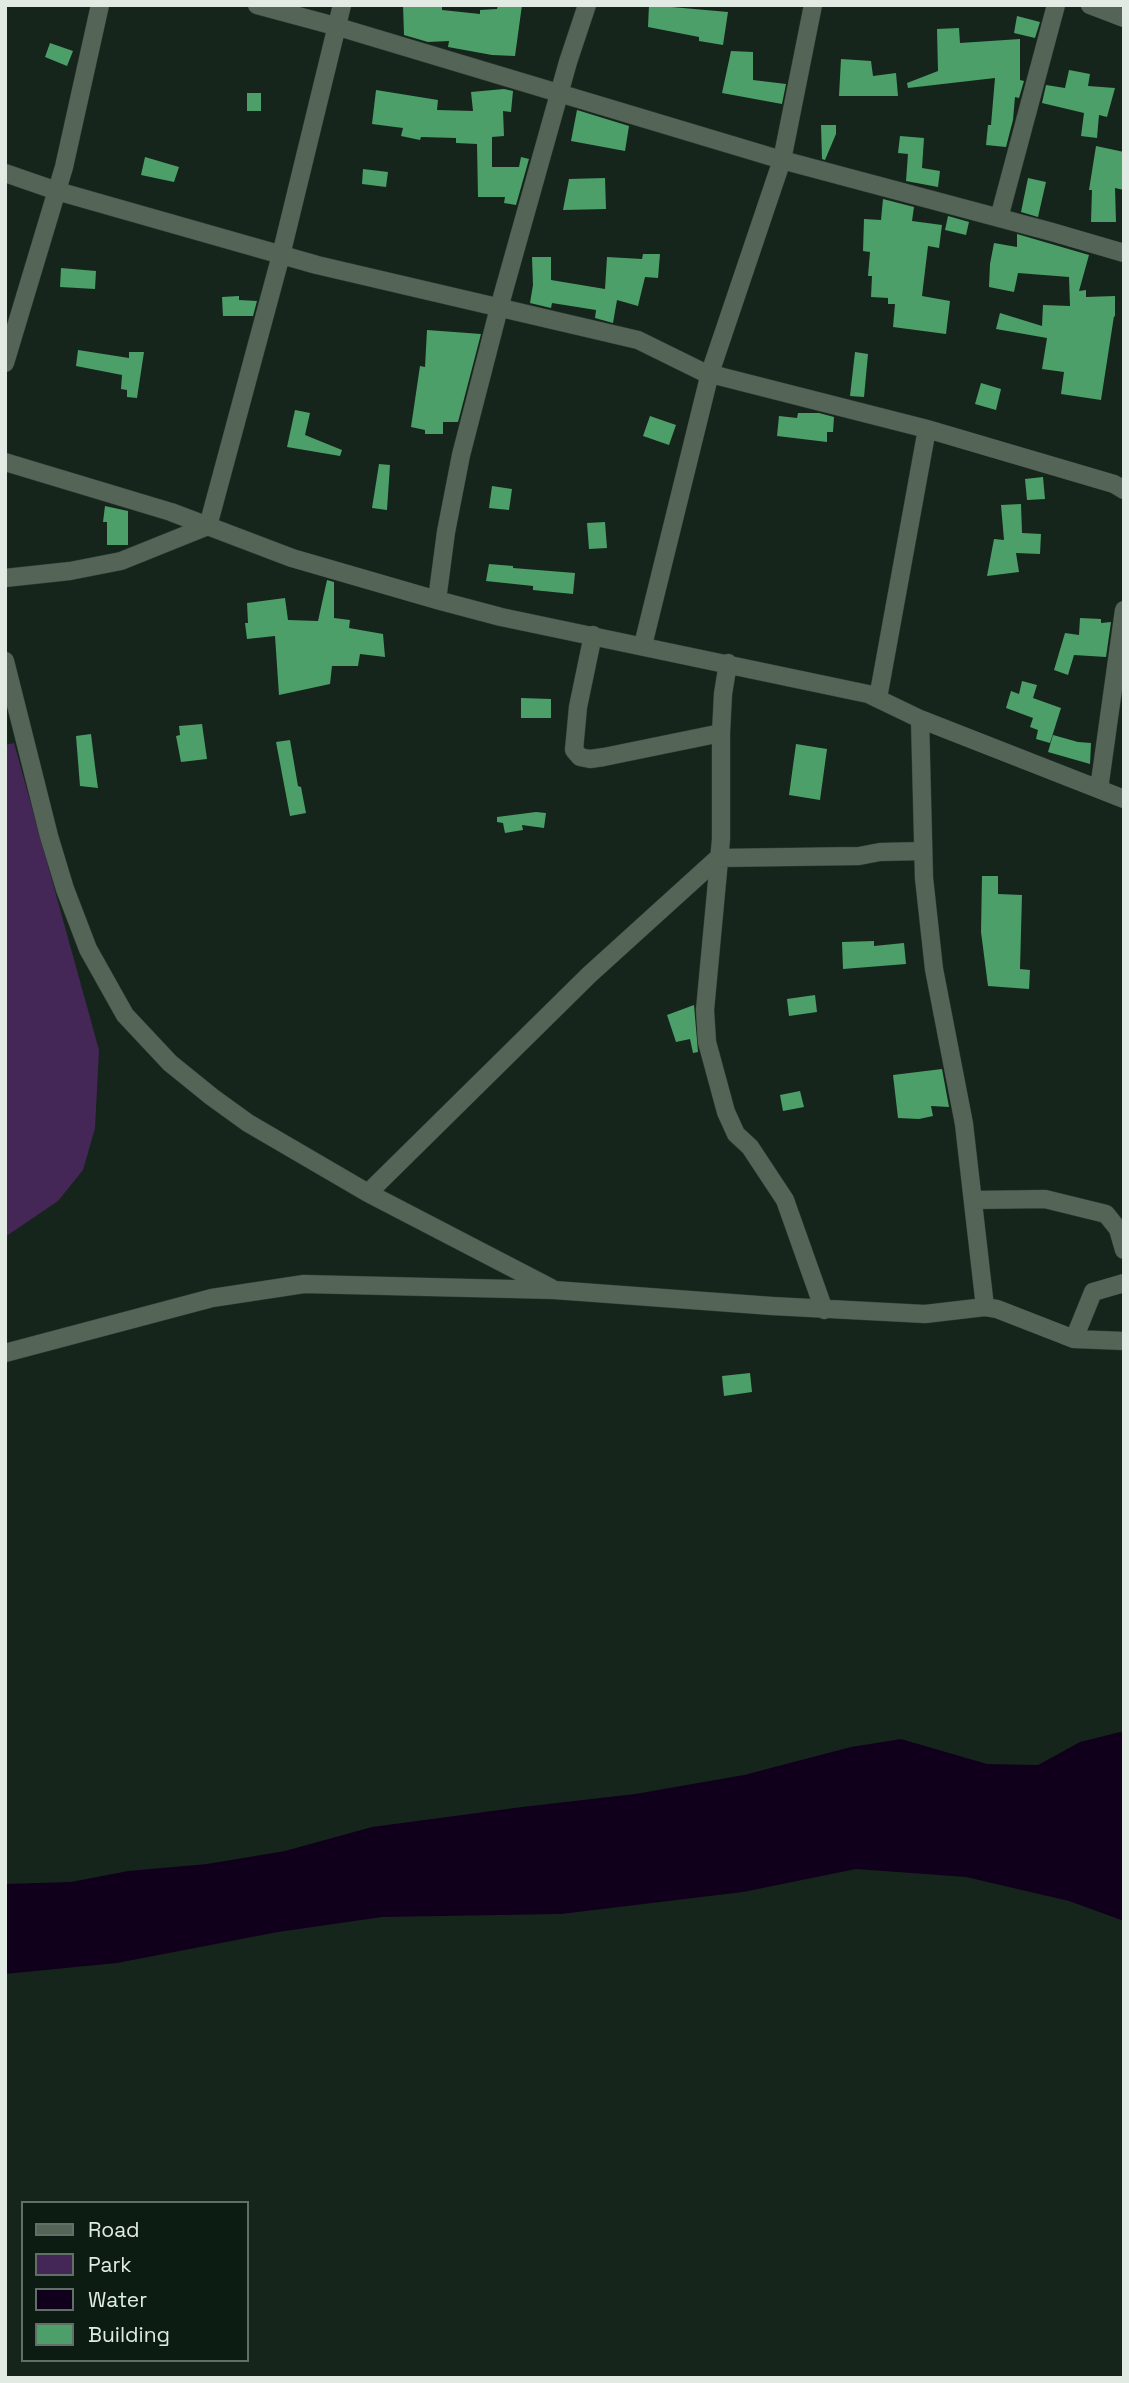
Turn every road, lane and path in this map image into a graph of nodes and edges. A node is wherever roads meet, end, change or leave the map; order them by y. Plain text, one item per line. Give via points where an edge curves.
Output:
1 (100, 5) edge
2 (257, 5) edge
3 (342, 5) edge
4 (587, 5) edge
5 (813, 5) edge
6 (1056, 5) edge
7 (1090, 5) edge
8 (1124, 18) edge
9 (335, 26) junction
10 (561, 95) junction
11 (782, 160) junction
12 (5, 173) edge
13 (57, 191) junction
14 (999, 218) junction
15 (1124, 253) edge
16 (281, 255) junction
17 (499, 308) junction
18 (5, 362) edge
19 (710, 373) junction
20 (927, 429) junction
21 (5, 462) edge
22 (1124, 491) edge
23 (208, 526) junction
24 (5, 578) edge
25 (437, 600) junction
26 (1124, 610) edge
27 (593, 635) junction
28 (643, 645) junction
29 (5, 661) edge
30 (728, 663) junction
31 (878, 698) junction
32 (920, 719) junction
33 (721, 733) junction
34 (1099, 789) junction
35 (1124, 799) edge
36 (923, 851) junction
37 (718, 858) junction
38 (368, 1193) junction
39 (973, 1200) junction
40 (1124, 1250) edge
41 (1124, 1283) edge
42 (554, 1290) junction
43 (985, 1307) junction
44 (824, 1310) junction
45 (1074, 1339) junction
46 (1124, 1341) edge
47 (5, 1353) edge

1 - 13 street
2 - 9 street
3 - 9 street
4 - 10 street
5 - 11 street
6 - 14 street
7 - 8 street
9 - 10 street
9 - 16 street
10 - 11 street
10 - 17 street
11 - 14 street
11 - 19 street
12 - 13 street
13 - 16 street
13 - 18 street
14 - 15 street
16 - 17 street
16 - 23 street
17 - 19 street via 638,340
17 - 25 street via 461,455
19 - 20 street
19 - 28 street
20 - 22 street via 1114,484
20 - 31 street
21 - 23 street
23 - 24 street via 121,561
23 - 25 street via 292,558
25 - 27 street
26 - 34 street
27 - 28 street
27 - 33 street via 578,708 575,750 580,757 604,757
28 - 30 street
29 - 38 street via 65,889 88,949 125,1015 170,1063 212,1097
30 - 31 street
30 - 33 street
31 - 32 street
32 - 34 street
32 - 36 street
33 - 37 street
34 - 35 street
36 - 37 street
36 - 39 street via 933,969 964,1124
37 - 38 street via 589,975
37 - 44 street via 705,1010 707,1042 726,1112 736,1134 785,1200
38 - 42 street
39 - 40 street via 1045,1199 1106,1214 1118,1229
39 - 43 street
41 - 45 street via 1093,1292
42 - 44 street
42 - 47 street via 304,1284 212,1298
43 - 44 street via 925,1314
43 - 45 street
45 - 46 street

